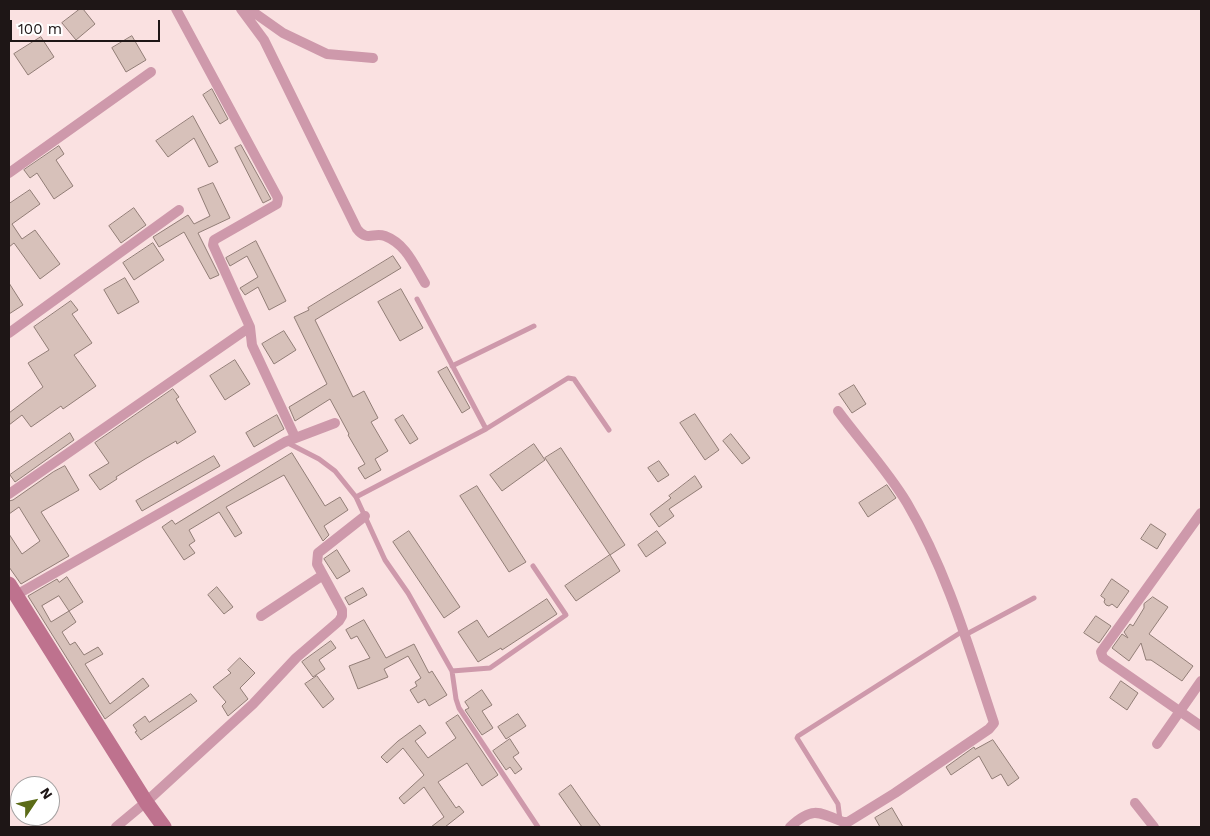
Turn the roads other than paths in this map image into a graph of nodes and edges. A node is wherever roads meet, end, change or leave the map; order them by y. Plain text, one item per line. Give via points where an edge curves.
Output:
1 (176, 9) edge
2 (241, 9) edge
3 (249, 9) edge
4 (373, 58) dead end
5 (151, 72) dead end
6 (9, 173) edge
7 (179, 210) dead end
8 (424, 283) dead end
9 (417, 299) dead end
10 (534, 326) dead end
11 (250, 327) junction
12 (9, 334) edge
13 (452, 366) junction
14 (838, 411) dead end
15 (335, 423) dead end
16 (486, 429) junction
17 (609, 430) dead end
18 (290, 439) junction
19 (9, 494) edge
20 (356, 497) junction
21 (1201, 513) edge
22 (365, 516) junction
23 (533, 566) dead end
24 (323, 575) junction
25 (12, 590) edge
26 (1034, 598) dead end
27 (261, 616) dead end
28 (964, 634) junction
29 (452, 671) junction
30 (1201, 681) edge
31 (1180, 710) junction
32 (1201, 726) edge
33 (1157, 744) dead end
34 (146, 802) junction
35 (1135, 803) dead end
36 (840, 820) junction
37 (116, 827) edge
38 (164, 827) edge
39 (538, 827) edge
40 (790, 827) edge
41 (1154, 827) edge

1 - 11 street via 278,198 277,204 213,242
2 - 8 street via 264,40 357,229 366,237 385,236 399,245 407,252
3 - 4 street via 283,33 328,54
5 - 6 street
7 - 12 street
9 - 13 lane
10 - 13 lane
11 - 18 street via 252,345
11 - 19 street
13 - 16 lane
14 - 28 street via 906,501 939,567
15 - 18 street
16 - 17 lane via 568,378 574,379
16 - 20 lane
18 - 20 lane via 335,471
18 - 25 street
20 - 22 lane
21 - 31 street via 1101,652 1103,658
22 - 24 street via 318,553 317,564
22 - 29 lane via 385,560 408,593
23 - 29 lane via 566,615 490,668
24 - 27 street
24 - 34 street via 342,610 339,621
25 - 34 main road
26 - 28 lane
28 - 36 street via 994,723 992,727 848,822
28 - 36 lane via 798,736 838,804
29 - 39 lane via 459,708
30 - 31 street
31 - 32 street
31 - 33 street
34 - 37 street
34 - 38 main road
35 - 41 street
36 - 40 street via 813,812 800,817

